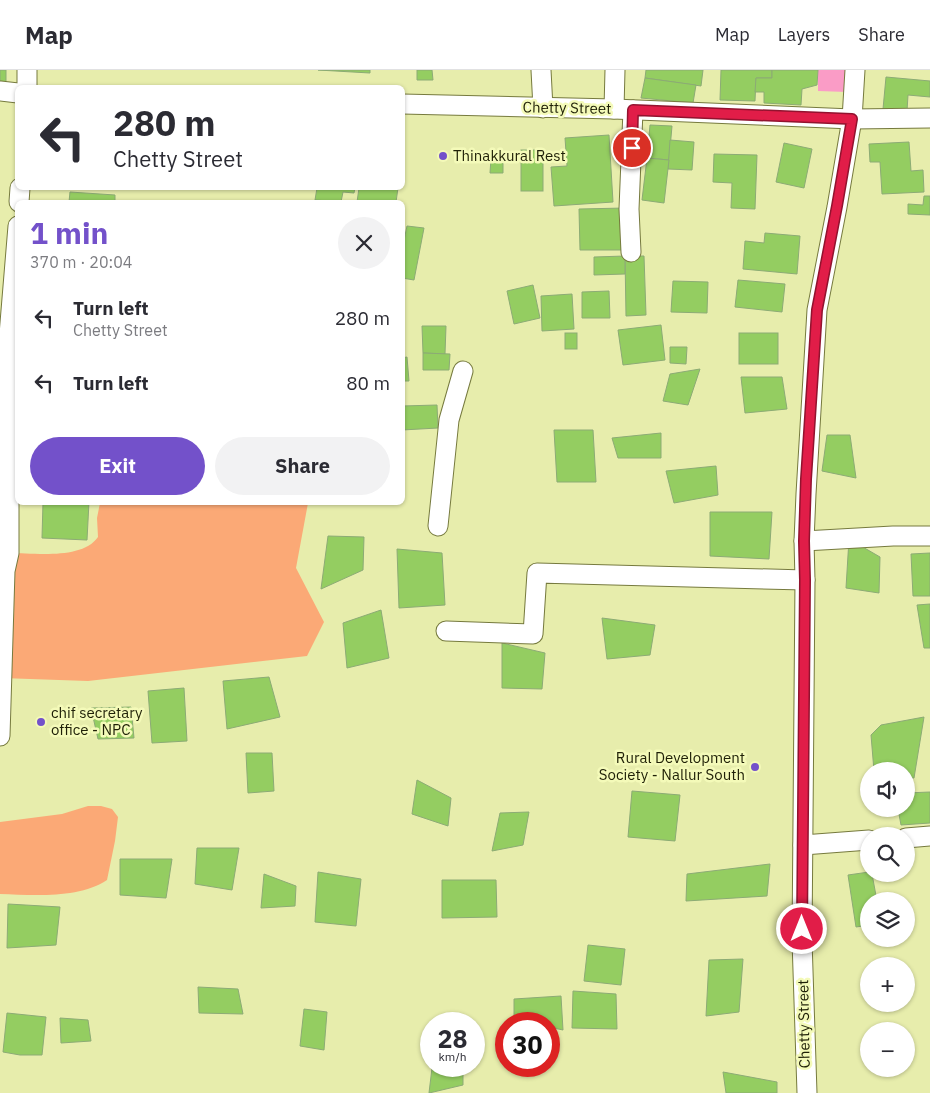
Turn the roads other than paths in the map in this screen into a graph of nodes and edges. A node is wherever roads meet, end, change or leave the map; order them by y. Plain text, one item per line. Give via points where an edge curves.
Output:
1 (27, 70) edge
2 (541, 70) edge
3 (616, 70) edge
4 (855, 70) edge
5 (27, 85) edge
6 (0, 91) edge
7 (15, 93) edge
8 (405, 104) edge
9 (543, 108) junction
10 (623, 109) junction
11 (930, 118) edge
12 (852, 119) junction
13 (631, 252) dead end
14 (15, 292) edge
15 (13, 336) edge
16 (463, 371) dead end
17 (438, 526) dead end
18 (930, 536) edge
19 (804, 541) junction
20 (805, 580) junction
21 (446, 631) dead end
22 (0, 736) edge
23 (930, 836) edge
24 (915, 837) edge
25 (860, 841) edge
26 (803, 845) junction
27 (807, 1093) edge

1 - 5 street
2 - 9 street
3 - 10 street
4 - 12 street, Chetty Street
6 - 7 street
8 - 9 street, Chetty Street
9 - 10 street, Chetty Street
10 - 12 street, Chetty Street
10 - 13 street
11 - 12 street
12 - 19 street, Chetty Street via 817,310
14 - 15 street
15 - 22 street via 9,553 4,571
16 - 17 street via 449,420
18 - 19 street
19 - 20 street, Chetty Street
20 - 21 street via 537,573 533,634
20 - 26 street, Chetty Street
23 - 24 street
25 - 26 street
26 - 27 street, Chetty Street via 802,940

